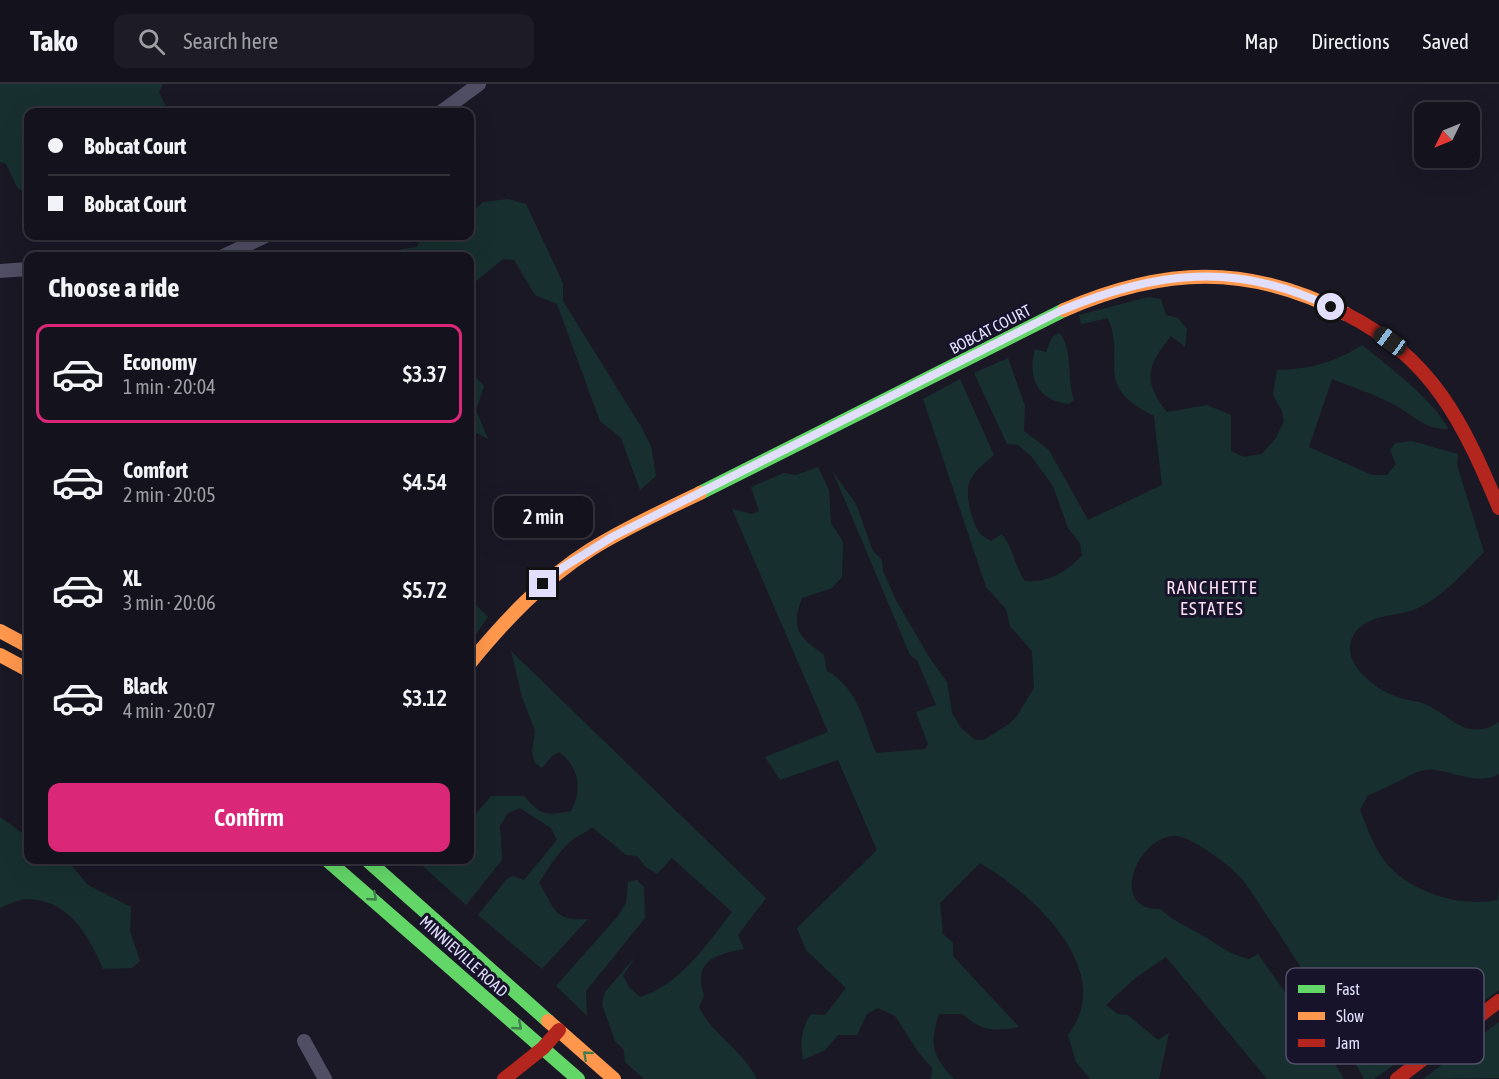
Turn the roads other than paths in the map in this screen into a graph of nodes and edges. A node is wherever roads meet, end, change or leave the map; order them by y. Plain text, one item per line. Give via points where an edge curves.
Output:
1 (479, 84) edge
2 (446, 108) edge
3 (257, 240) edge
4 (232, 252) edge
5 (24, 269) edge
6 (0, 272) edge
7 (1499, 508) edge
8 (0, 631) edge
9 (24, 644) edge
10 (0, 655) edge
11 (474, 658) edge
12 (24, 668) edge
13 (332, 864) edge
14 (372, 864) edge
15 (1499, 1001) edge
16 (1484, 1012) edge
17 (559, 1030) junction
18 (304, 1041) dead end
19 (543, 1048) junction
20 (1417, 1064) edge
21 (325, 1079) edge
22 (504, 1079) edge
23 (578, 1079) edge
24 (614, 1079) edge
25 (1397, 1079) edge

1 - 2 street
3 - 4 street
5 - 6 street
7 - 11 street, BOBCAT COURT via 1470,442 1437,386 1404,351 1376,331 1318,300 1263,282 1198,275 1165,278 1101,294 1060,311 612,537 543,584
8 - 9 street
10 - 12 street
13 -> 19 street, MINNIEVILLE ROAD
14 - 17 street, MINNIEVILLE ROAD
15 - 16 street
17 - 19 street
24 -> 17 street, MINNIEVILLE ROAD
18 - 21 street
19 - 22 street
19 - 23 street, MINNIEVILLE ROAD
20 - 25 street

